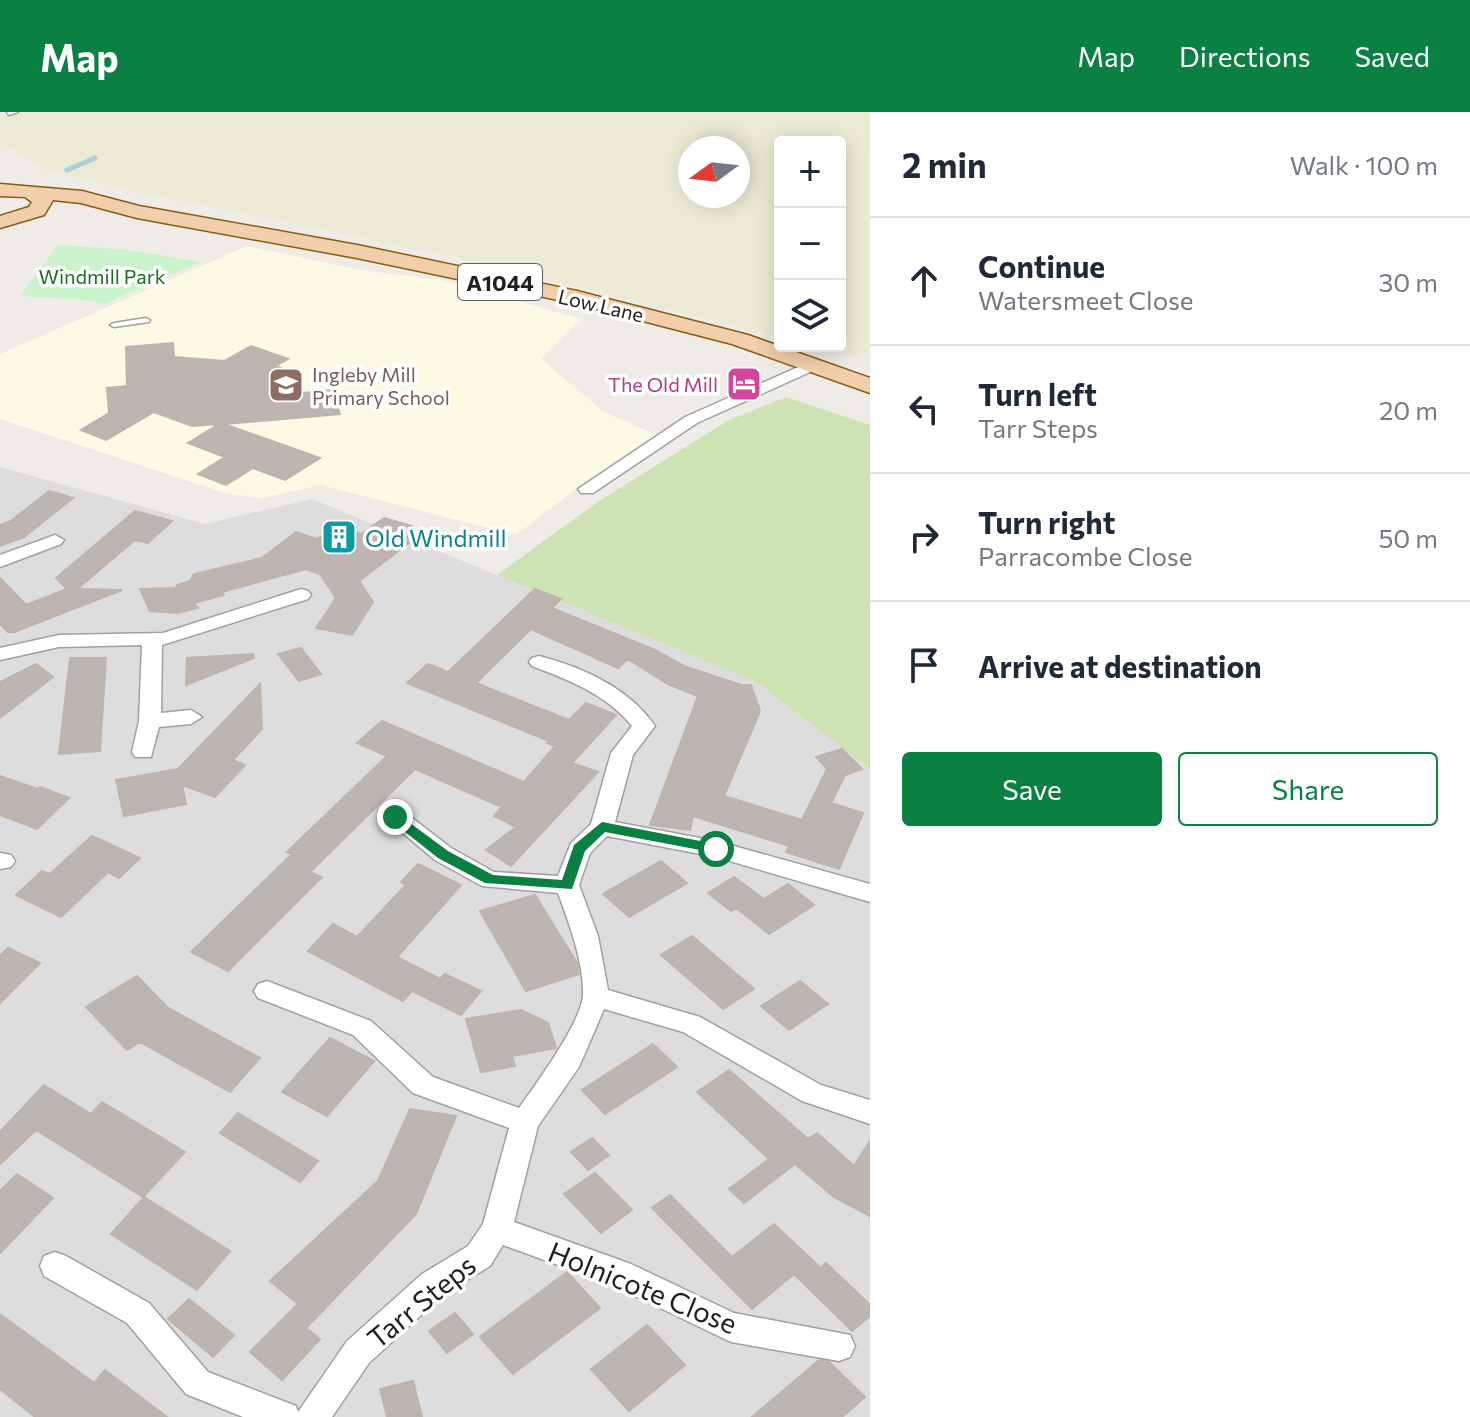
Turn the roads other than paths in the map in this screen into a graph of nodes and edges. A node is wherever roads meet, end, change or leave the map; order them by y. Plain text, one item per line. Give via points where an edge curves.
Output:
1 (11, 189) edge
2 (137, 212) junction
3 (27, 216) junction
4 (0, 222) edge
5 (146, 320) dead end
6 (114, 325) dead end
7 (814, 365) junction
8 (870, 386) edge
9 (587, 489) dead end
10 (55, 540) dead end
11 (0, 561) edge
12 (301, 595) dead end
13 (152, 640) junction
14 (0, 654) edge
15 (539, 662) dead end
16 (191, 717) dead end
17 (150, 721) junction
18 (143, 752) dead end
19 (395, 817) dead end
20 (602, 827) junction
21 (567, 885) junction
22 (870, 893) edge
23 (267, 991) dead end
24 (596, 997) junction
25 (870, 1112) edge
26 (525, 1122) junction
27 (497, 1229) junction
28 (55, 1266) dead end
29 (839, 1346) dead end
30 (284, 1417) edge
31 (313, 1417) edge

1 - 2 main road, Low Lane / A1044 via 82,197
1 - 3 main road via 43,200 43,206
2 - 3 main road, Low Lane / A1044
2 - 7 main road, Low Lane / A1044 via 623,310 721,334
3 - 4 main road, Low Lane
5 - 6 lane
7 - 8 main road, Low Lane / A1044
7 - 9 street via 691,420
10 - 11 street via 29,560
12 - 13 street via 275,616
13 - 14 street via 59,641
13 - 17 street
15 - 20 street via 585,679 629,705 644,726 622,753
16 - 17 street
17 - 18 street
19 - 21 street via 443,854 490,880
20 - 21 street via 579,849
20 - 22 street via 716,849
21 - 24 street via 586,936
23 - 26 street via 362,1028 423,1085
24 - 25 street via 691,1024 812,1093
24 - 26 street, Tarr Steps via 569,1059
26 - 27 street, Tarr Steps
27 - 29 street, Holnicote Close via 620,1274 731,1327
27 - 31 street, Tarr Steps via 479,1256 433,1284 358,1352
28 - 30 street via 138,1313 197,1383

